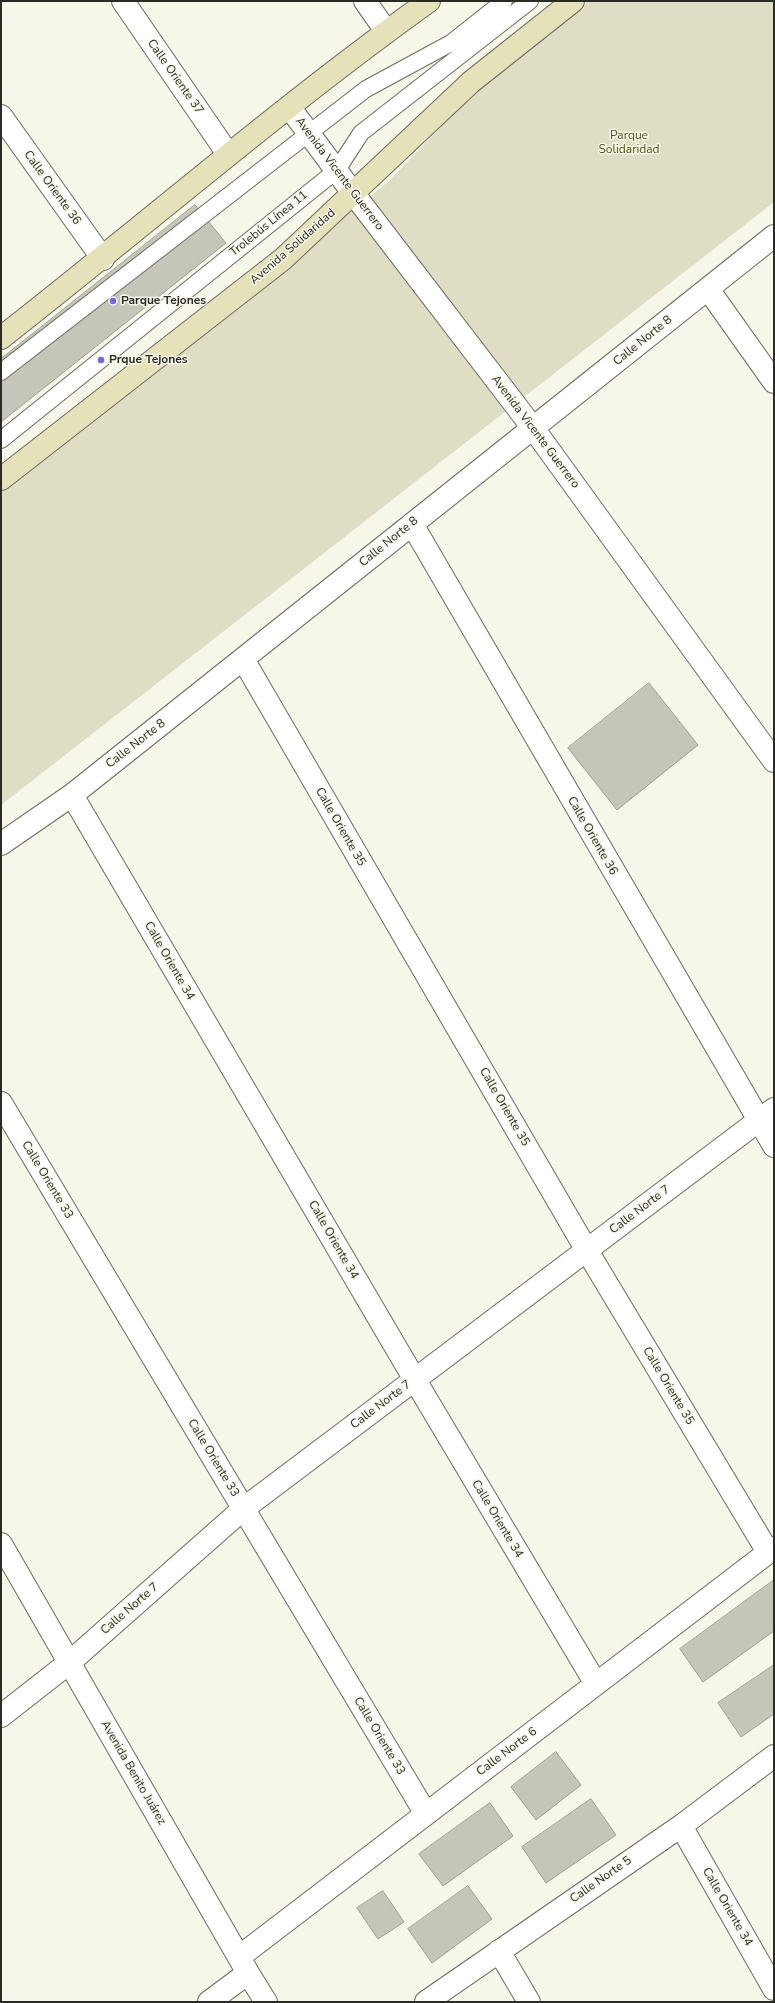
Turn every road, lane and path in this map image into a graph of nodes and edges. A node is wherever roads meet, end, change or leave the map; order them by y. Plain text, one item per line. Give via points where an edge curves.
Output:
1 (122, 1) edge
2 (365, 1) edge
3 (429, 1) edge
4 (504, 1) edge
5 (530, 1) edge
6 (573, 1) edge
7 (386, 32) junction
8 (290, 108) junction
9 (1, 116) edge
10 (310, 134) junction
11 (228, 154) junction
12 (337, 170) junction
13 (353, 193) junction
14 (774, 236) edge
15 (103, 259) junction
16 (708, 289) junction
17 (1, 338) edge
18 (1, 372) edge
19 (774, 382) edge
20 (533, 428) junction
21 (1, 440) edge
22 (1, 479) edge
23 (412, 524) junction
24 (243, 659) junction
25 (774, 761) edge
26 (72, 795) junction
27 (1, 844) edge
28 (1, 1103) edge
29 (766, 1115) edge
30 (774, 1146) edge
31 (586, 1249) junction
32 (415, 1380) junction
33 (243, 1509) junction
34 (1, 1544) edge
35 (771, 1550) edge
36 (70, 1662) junction
37 (596, 1684) junction
38 (1, 1716) edge
39 (774, 1756) edge
40 (426, 1814) junction
41 (680, 1826) junction
42 (499, 1951) junction
43 (244, 1965) junction
44 (774, 1989) edge
45 (209, 2002) edge
46 (266, 2002) edge
47 (426, 2002) edge
48 (529, 2002) edge

1 - 11 street, Calle Oriente 37
2 - 7 street
3 - 7 street
4 - 10 lane via 451,43 366,89
5 - 12 lane, Trolebús Línea 11 via 361,133
6 - 13 street, Avenida Solidaridad via 471,82
7 - 8 street
8 - 10 street, Avenida Vicente Guerrero
8 - 11 street
9 - 15 street, Calle Oriente 36
10 - 12 street, Avenida Vicente Guerrero
10 - 18 lane
11 - 15 street
12 - 13 street, Avenida Vicente Guerrero
12 - 21 lane, Trolebús Línea 11
13 - 20 street, Avenida Vicente Guerrero
13 - 22 street, Avenida Solidaridad via 283,259
14 - 16 street, Calle Norte 8
15 - 17 street
16 - 19 street
16 - 20 street, Calle Norte 8
20 - 23 street, Calle Norte 8
20 - 25 street, Avenida Vicente Guerrero
23 - 24 street, Calle Norte 8
23 - 29 street, Calle Oriente 36
24 - 26 street, Calle Norte 8
24 - 31 street, Calle Oriente 35
26 - 27 street, Calle Norte 8
26 - 32 street, Calle Oriente 34
28 - 33 street, Calle Oriente 33
29 - 30 street, Calle Oriente 36
29 - 31 street, Calle Norte 7
31 - 32 street, Calle Norte 7
31 - 35 street, Calle Oriente 35
32 - 33 street, Calle Norte 7
32 - 37 street, Calle Oriente 34
33 - 36 street, Calle Norte 7
33 - 40 street, Calle Oriente 33
34 - 36 street, Avenida Benito Juárez
35 - 37 street, Calle Norte 6
36 - 38 street, Calle Norte 7
36 - 43 street, Avenida Benito Juárez
37 - 40 street, Calle Norte 6
39 - 41 street, Calle Norte 5
40 - 43 street, Calle Norte 6
41 - 42 street, Calle Norte 5
41 - 44 street, Calle Oriente 34
42 - 47 street, Calle Norte 5
42 - 48 street
43 - 45 street, Calle Norte 6
43 - 46 street, Avenida Benito Juárez

